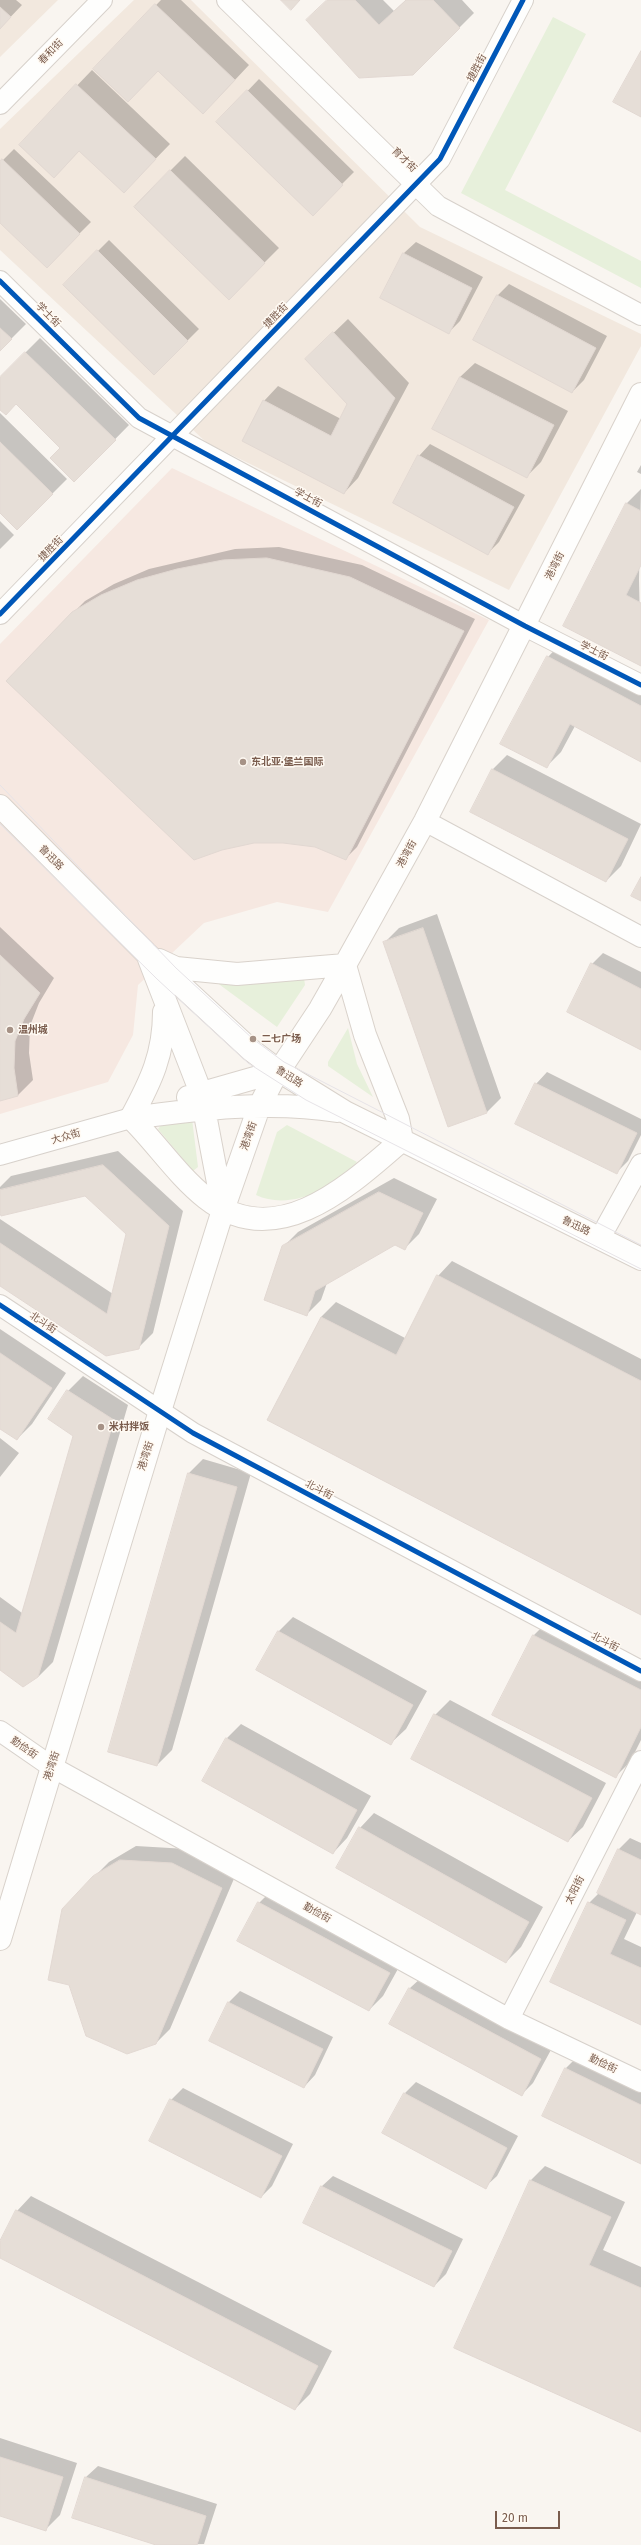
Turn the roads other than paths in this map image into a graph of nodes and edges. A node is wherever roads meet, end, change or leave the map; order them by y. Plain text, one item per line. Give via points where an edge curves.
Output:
1 (102, 0) edge
2 (227, 0) edge
3 (523, 0) edge
4 (0, 104) edge
5 (415, 184) junction
6 (0, 281) edge
7 (641, 315) edge
8 (641, 394) edge
9 (172, 435) junction
10 (0, 614) edge
11 (525, 626) junction
12 (641, 685) edge
13 (0, 806) edge
14 (425, 821) junction
15 (641, 937) edge
16 (146, 953) junction
17 (345, 966) junction
18 (164, 996) junction
19 (279, 1071) junction
20 (203, 1101) junction
21 (260, 1107) junction
22 (346, 1112) junction
23 (131, 1118) junction
24 (402, 1140) junction
25 (0, 1156) edge
26 (641, 1164) edge
27 (223, 1210) junction
28 (600, 1238) junction
29 (641, 1259) edge
30 (0, 1305) edge
31 (160, 1411) junction
32 (641, 1671) edge
33 (0, 1731) edge
34 (641, 1761) edge
35 (52, 1767) junction
36 (0, 1939) edge
37 (509, 2019) junction
38 (641, 2082) edge

1 - 4 street, 春和街
2 - 5 street, 育才街
3 - 5 street, 捷胜街 via 440,159
5 - 7 street, 育才街 via 438,206
5 - 9 street, 捷胜街
6 - 9 street, 学士街 via 139,418
8 - 11 main road, 港湾街
9 - 10 street, 捷胜街
9 - 11 street, 学士街
11 - 12 street, 学士街
11 - 14 main road, 港湾街
13 - 16 main road, 鲁迅路
14 - 15 street
14 - 17 main road, 港湾街
16 - 17 main road via 176,968 207,973 311,970
16 - 18 main road
16 - 19 main road, 鲁迅路 via 251,1050
17 - 19 main road, 港湾街
17 - 24 main road via 365,1035 398,1119
18 - 20 main road
18 - 23 main road via 164,1033 161,1050 154,1072
19 - 20 main road
19 - 21 main road, 港湾街
19 - 22 main road, 鲁迅路
20 - 21 main road
20 - 23 main road
20 - 27 main road
21 - 22 main road via 305,1107
21 - 27 main road, 港湾街
22 - 24 main road, 鲁迅路
23 - 25 street, 大众街
23 - 27 main road via 190,1184
24 - 27 main road via 351,1184 290,1215 271,1219 249,1218
24 - 28 main road, 鲁迅路
26 - 28 street
27 - 31 main road, 港湾街
28 - 29 main road, 鲁迅路
30 - 31 street, 北斗街
31 - 32 street, 北斗街 via 200,1437
31 - 35 main road, 港湾街
33 - 35 street, 勤俭街
34 - 37 street, 太阳街
35 - 36 main road, 港湾街
35 - 37 street, 勤俭街
37 - 38 street, 勤俭街

